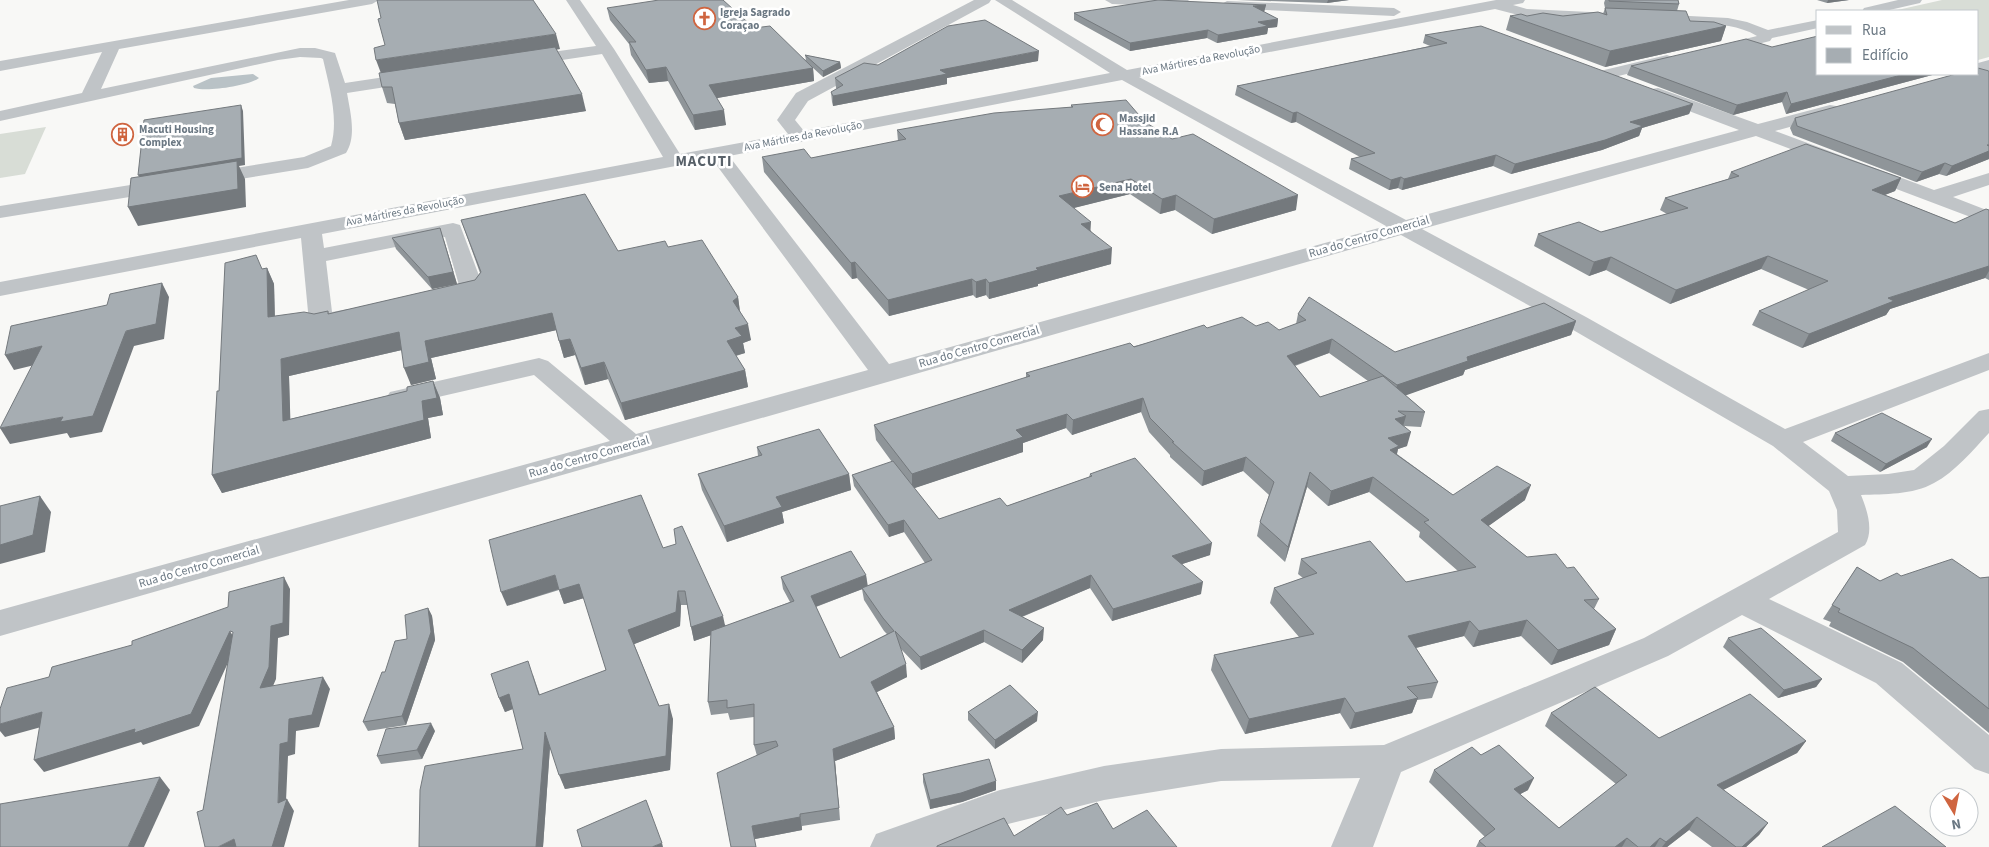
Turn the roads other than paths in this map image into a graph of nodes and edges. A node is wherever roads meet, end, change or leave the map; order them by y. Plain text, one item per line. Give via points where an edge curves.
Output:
1 (372, 0) edge
2 (573, 0) edge
3 (984, 0) edge
4 (1002, 0) edge
5 (1112, 0) edge
6 (1518, 0) edge
7 (1915, 0) edge
8 (1578, 3) dead end
9 (1495, 4) junction
10 (1331, 9) junction
11 (1873, 10) edge
12 (1442, 14) junction
13 (1630, 15) junction
14 (1470, 24) dead end
15 (1814, 26) edge
16 (1339, 34) junction
17 (1766, 35) junction
18 (1737, 45) edge
19 (113, 46) junction
20 (606, 49) junction
21 (1681, 57) edge
22 (510, 63) edge
23 (0, 66) edge
24 (1588, 67) edge
25 (1606, 74) junction
26 (434, 75) edge
27 (1124, 75) junction
28 (338, 89) junction
29 (89, 96) junction
30 (1854, 104) edge
31 (0, 116) edge
32 (1758, 130) junction
33 (800, 137) junction
34 (716, 152) junction
35 (674, 160) junction
36 (1989, 179) edge
37 (1934, 197) junction
38 (0, 212) edge
39 (1989, 218) edge
40 (1402, 228) junction
41 (311, 229) junction
42 (314, 258) junction
43 (0, 289) edge
44 (425, 299) edge
45 (368, 312) edge
46 (1989, 361) edge
47 (884, 374) junction
48 (372, 404) edge
49 (1989, 417) edge
50 (1782, 440) junction
51 (632, 446) junction
52 (1842, 486) junction
53 (1741, 600) junction
54 (0, 623) edge
55 (1989, 758) edge
56 (1386, 761) junction
57 (891, 847) edge
58 (1352, 847) edge

1 - 19 street
2 - 20 street
3 - 33 street via 802,97 786,120
4 - 27 street
5 - 10 street
6 - 9 street, Ava Mártires da Revolução
7 - 11 street
8 - 13 street
9 - 12 street, Ava Mártires da Revolução
9 - 13 street via 1526,13
10 - 12 street
10 - 16 street
12 - 14 street
12 - 16 street, Ava Mártires da Revolução
13 - 17 street via 1743,24
15 - 17 street
16 - 27 street, Ava Mártires da Revolução
17 - 18 street via 1765,38
19 - 23 street
19 - 29 street
20 - 22 street
20 - 35 street
21 - 25 street
24 - 25 street
25 - 32 street
26 - 28 street
27 - 33 street, Ava Mártires da Revolução
27 - 40 street
28 - 29 street via 330,56 309,52 271,57
28 - 38 street via 343,140 339,150 328,155 308,162
29 - 31 street
30 - 32 street, Rua do Centro Comercial
32 - 37 street
32 - 40 street, Rua do Centro Comercial
33 - 34 street, Ava Mártires da Revolução
34 - 35 street, Ava Mártires da Revolução
34 - 47 street
35 - 41 street, Ava Mártires da Revolução
36 - 37 street
37 - 39 street
40 - 47 street, Rua do Centro Comercial
40 - 50 street via 1577,322
41 - 42 street
41 - 43 street, Ava Mártires da Revolução
42 - 44 street via 453,229 472,288
42 - 45 street via 321,322
46 - 50 street
47 - 51 street, Rua do Centro Comercial
48 - 51 street via 539,366
49 - 52 street via 1949,457 1918,479
50 - 52 street
51 - 54 street, Rua do Centro Comercial
52 - 53 street via 1852,510 1854,537
53 - 55 street via 1889,673
53 - 56 street via 1656,647
56 - 57 street via 1221,765 1104,783 1000,808
56 - 58 street

